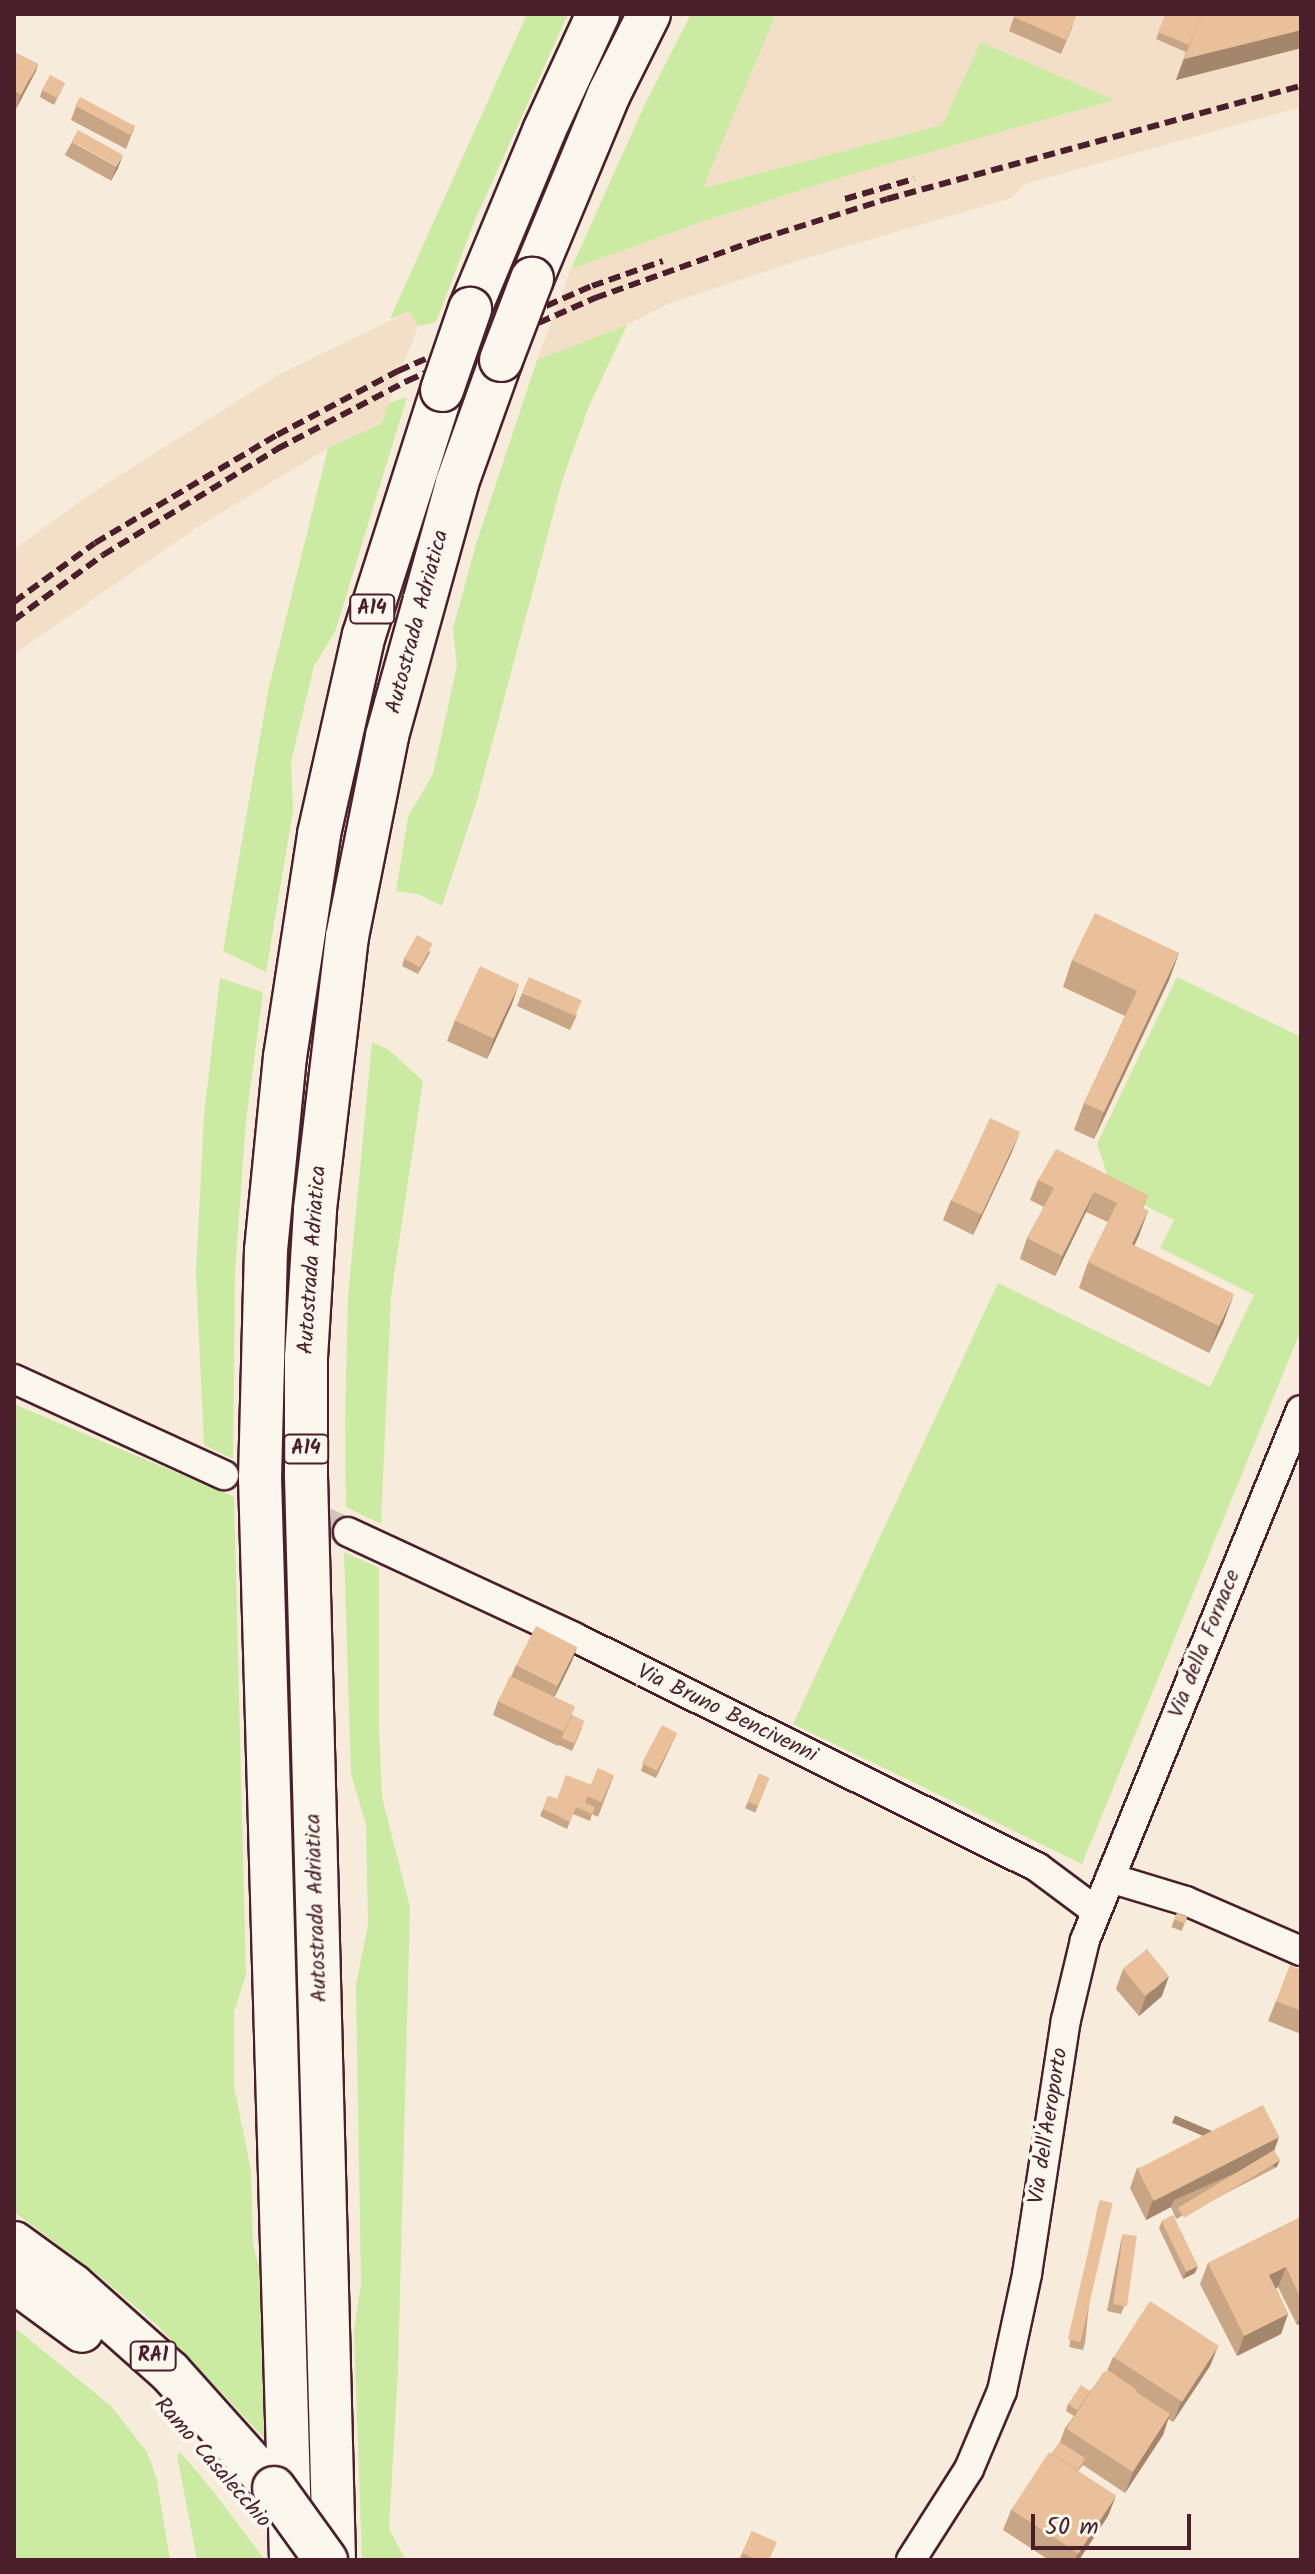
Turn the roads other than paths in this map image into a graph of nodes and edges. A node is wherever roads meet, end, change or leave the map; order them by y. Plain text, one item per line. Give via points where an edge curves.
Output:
1 (598, 14) edge
2 (649, 14) edge
3 (14, 1379) edge
4 (1301, 1410) edge
5 (224, 1475) tunnel mouth
6 (348, 1532) tunnel mouth
7 (1110, 1878) junction
8 (1096, 1911) junction
9 (1301, 1951) edge
10 (14, 2243) edge
11 (14, 2281) edge
12 (282, 2534) edge
13 (326, 2560) edge
14 (334, 2560) edge
15 (911, 2560) edge

1 - 12 highway, Autostrada Adriatica / A14, bridge via 470,309 368,621 319,834 285,1057 266,1250 260,1478
2 - 14 highway, Autostrada Adriatica / A14, bridge via 609,94 532,279 457,483 387,736 347,937 315,1209 306,1358
3 - 5 street
4 - 7 street, Via della Fornace
6 - 8 street, Via Bruno Bencivenni via 574,1637 1037,1867
7 - 8 street, Via dell'Aeroporto
7 - 9 street via 1186,1901
8 - 15 street, Via dell'Aeroporto via 1070,1996 1027,2274 1002,2391 969,2469
10 - 12 highway, RA1 via 72,2285 170,2372
11 - 12 highway, Ramo Casalecchio via 103,2348 156,2398
12 - 13 highway, RA1, bridge

